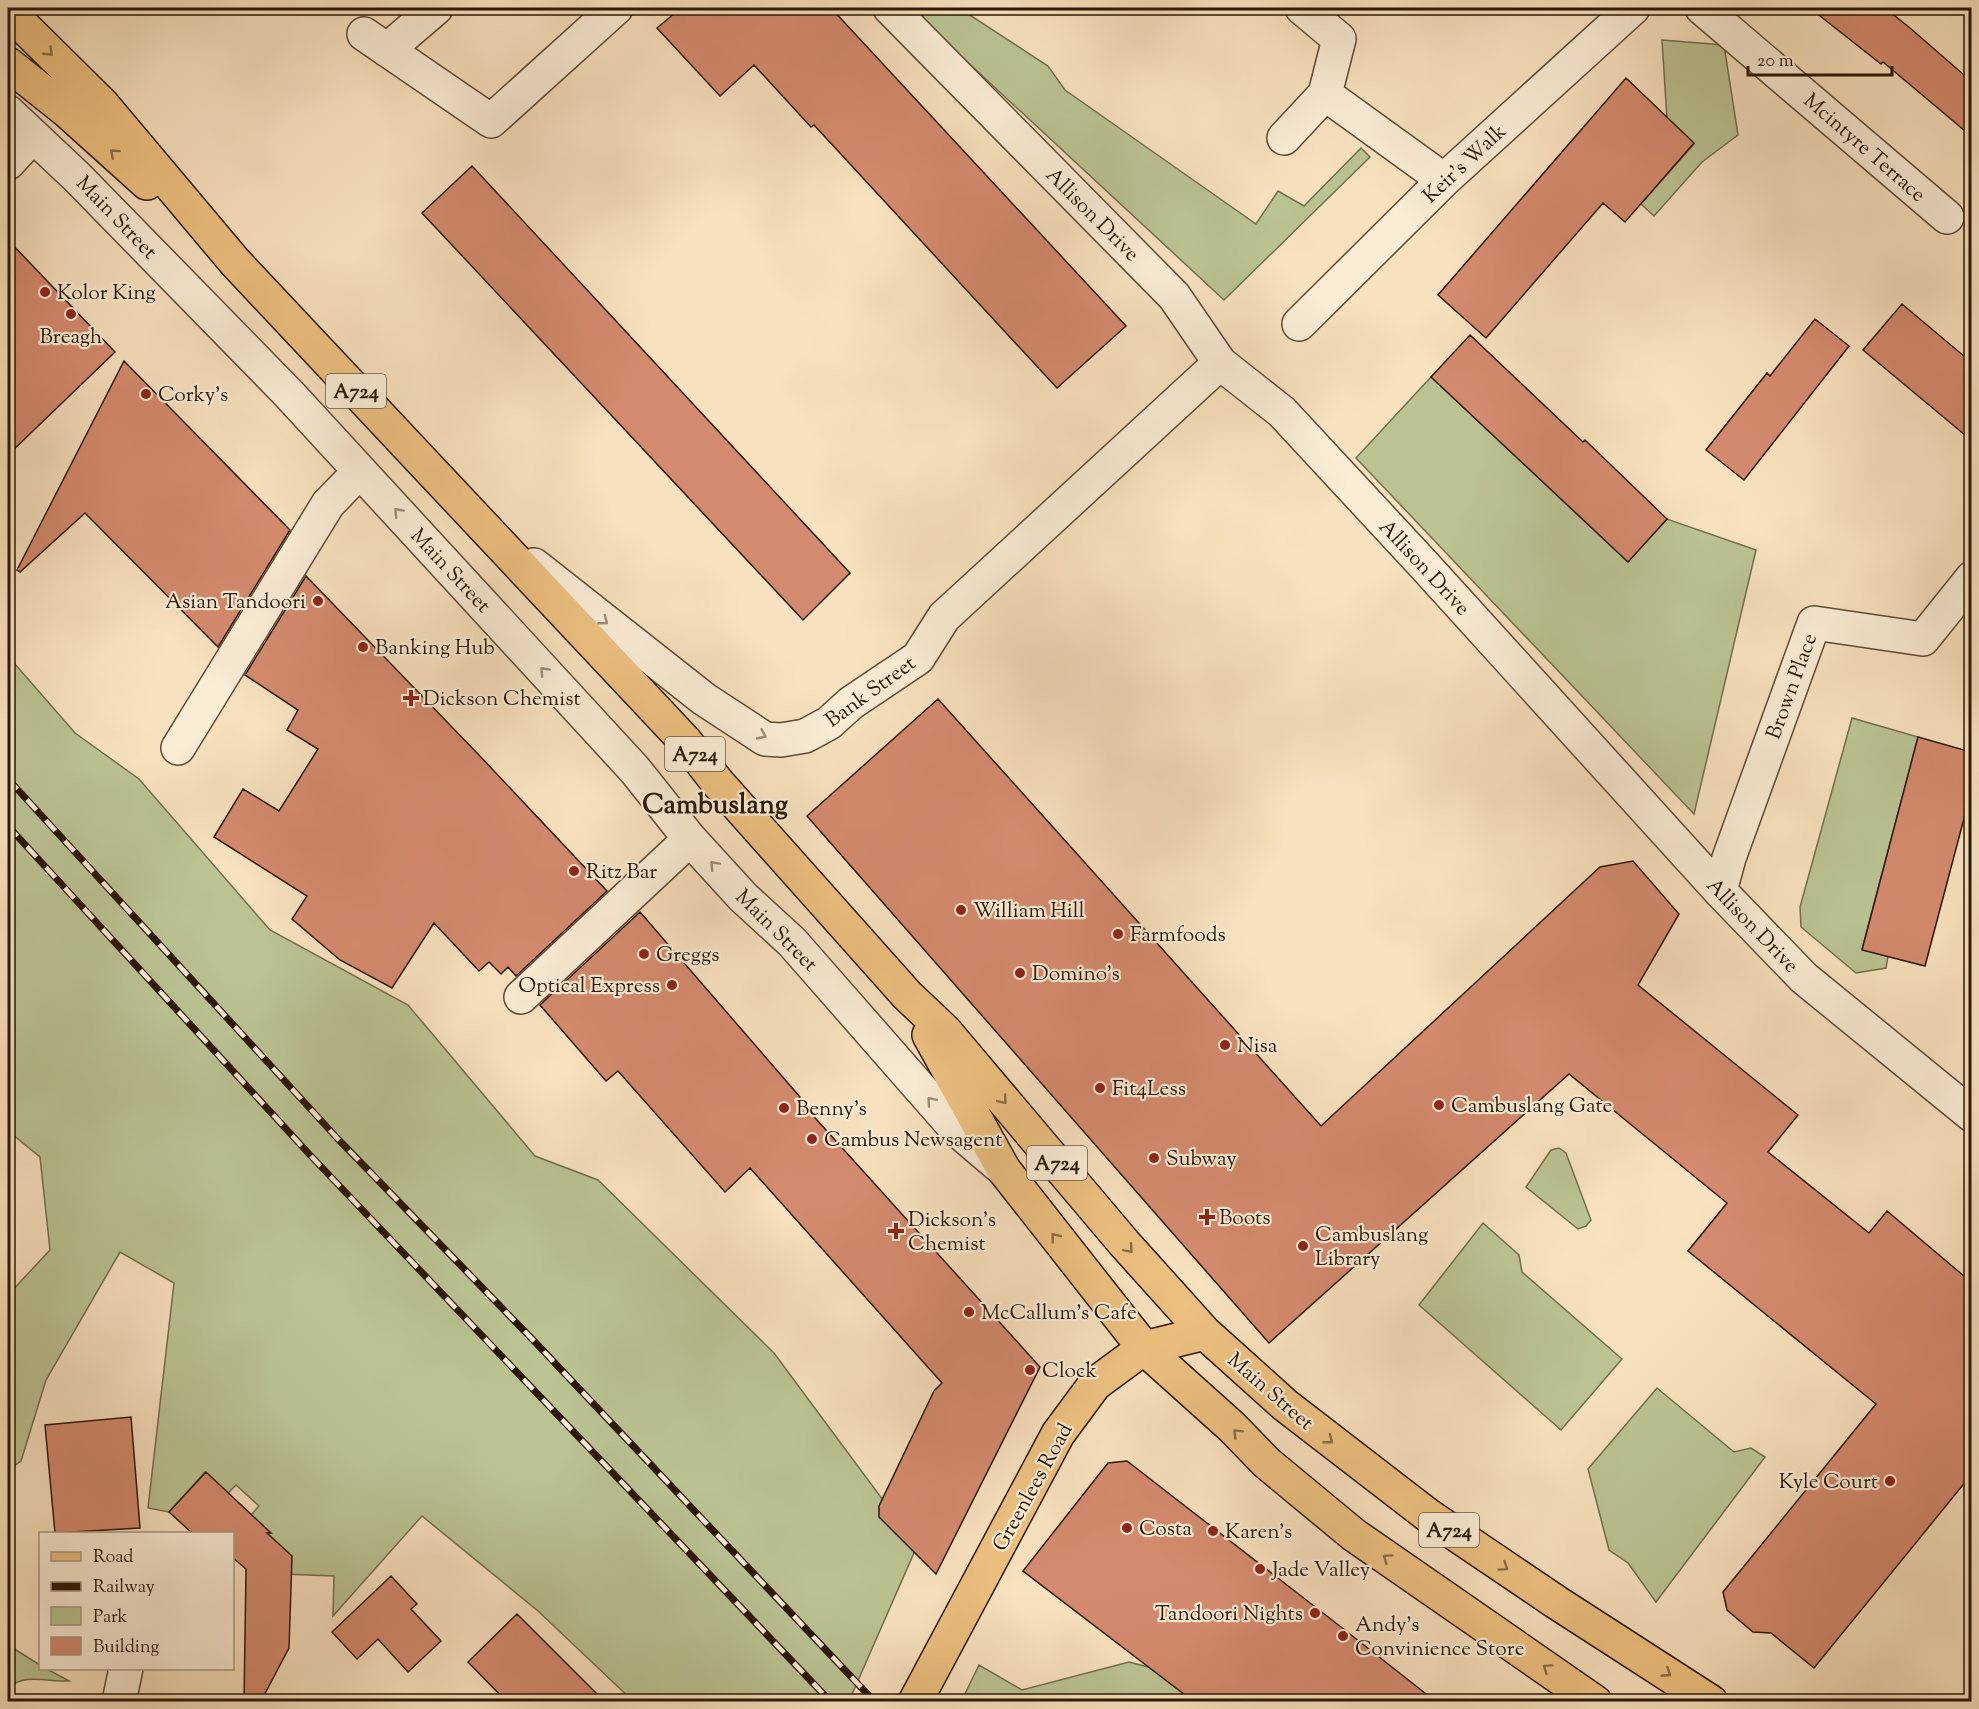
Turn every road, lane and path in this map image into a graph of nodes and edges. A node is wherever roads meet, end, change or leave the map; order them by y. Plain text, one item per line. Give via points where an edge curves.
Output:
1 (436, 8) edge
2 (616, 8) edge
3 (890, 8) edge
4 (1302, 8) edge
5 (1633, 8) edge
6 (1702, 8) edge
7 (8, 11) edge
8 (8, 64) edge
9 (1325, 94) junction
10 (8, 112) edge
11 (33, 136) junction
12 (1284, 138) dead end
13 (8, 163) edge
14 (1444, 180) junction
15 (1947, 217) dead end
16 (236, 262) junction
17 (1299, 324) dead end
18 (1220, 363) junction
19 (360, 471) junction
20 (476, 520) junction
21 (1971, 578) edge
22 (178, 748) dead end
23 (690, 839) junction
24 (1720, 891) junction
25 (907, 995) junction
26 (521, 997) dead end
27 (1971, 1115) edge
28 (1004, 1170) junction
29 (1205, 1333) junction
30 (1144, 1348) junction
31 (126, 1670) edge
32 (119, 1701) edge
33 (915, 1701) edge
34 (1595, 1701) edge
35 (1711, 1701) edge

1 - 2 street via 376,42 491,120
3 - 18 street, Allison Drive via 1174,296
4 - 9 street via 1339,39
5 - 14 street, Keir's Walk
6 - 15 street, Mcintyre Terrace
7 -> 16 main road, Main Street / A724 via 103,105
16 -> 8 main road, Main Street / A724 via 67,111
9 - 12 street
9 - 14 street
10 - 11 street, Main Street
11 - 13 street
11 - 19 street, Main Street via 289,393
14 - 17 street, Keir's Walk
16 - 20 main road, Main Street / A724
20 -> 18 street, Bank Street via 704,699 765,739 805,736 918,658 944,617
18 - 24 street, Allison Drive via 1282,412
19 - 22 street via 328,504
23 -> 19 street, Main Street via 635,770
20 - 25 main road, Main Street / A724 via 685,741
21 - 24 street, Brown Place via 1923,639 1814,623
23 - 26 street
28 -> 23 street, Main Street via 956,1129 792,942 743,897
24 - 27 street, Allison Drive via 1803,978
25 - 28 main road, Main Street / A724
25 -> 29 main road, Main Street / A724 via 945,1031
30 -> 28 main road, Main Street / A724
29 - 30 main road, Greenlees Road
29 -> 35 main road, Main Street / A724 via 1285,1405 1429,1516
30 - 33 main road, Greenlees Road via 1095,1384 1058,1434
34 -> 30 main road, Main Street / A724 via 1354,1535 1267,1463
31 - 32 street

